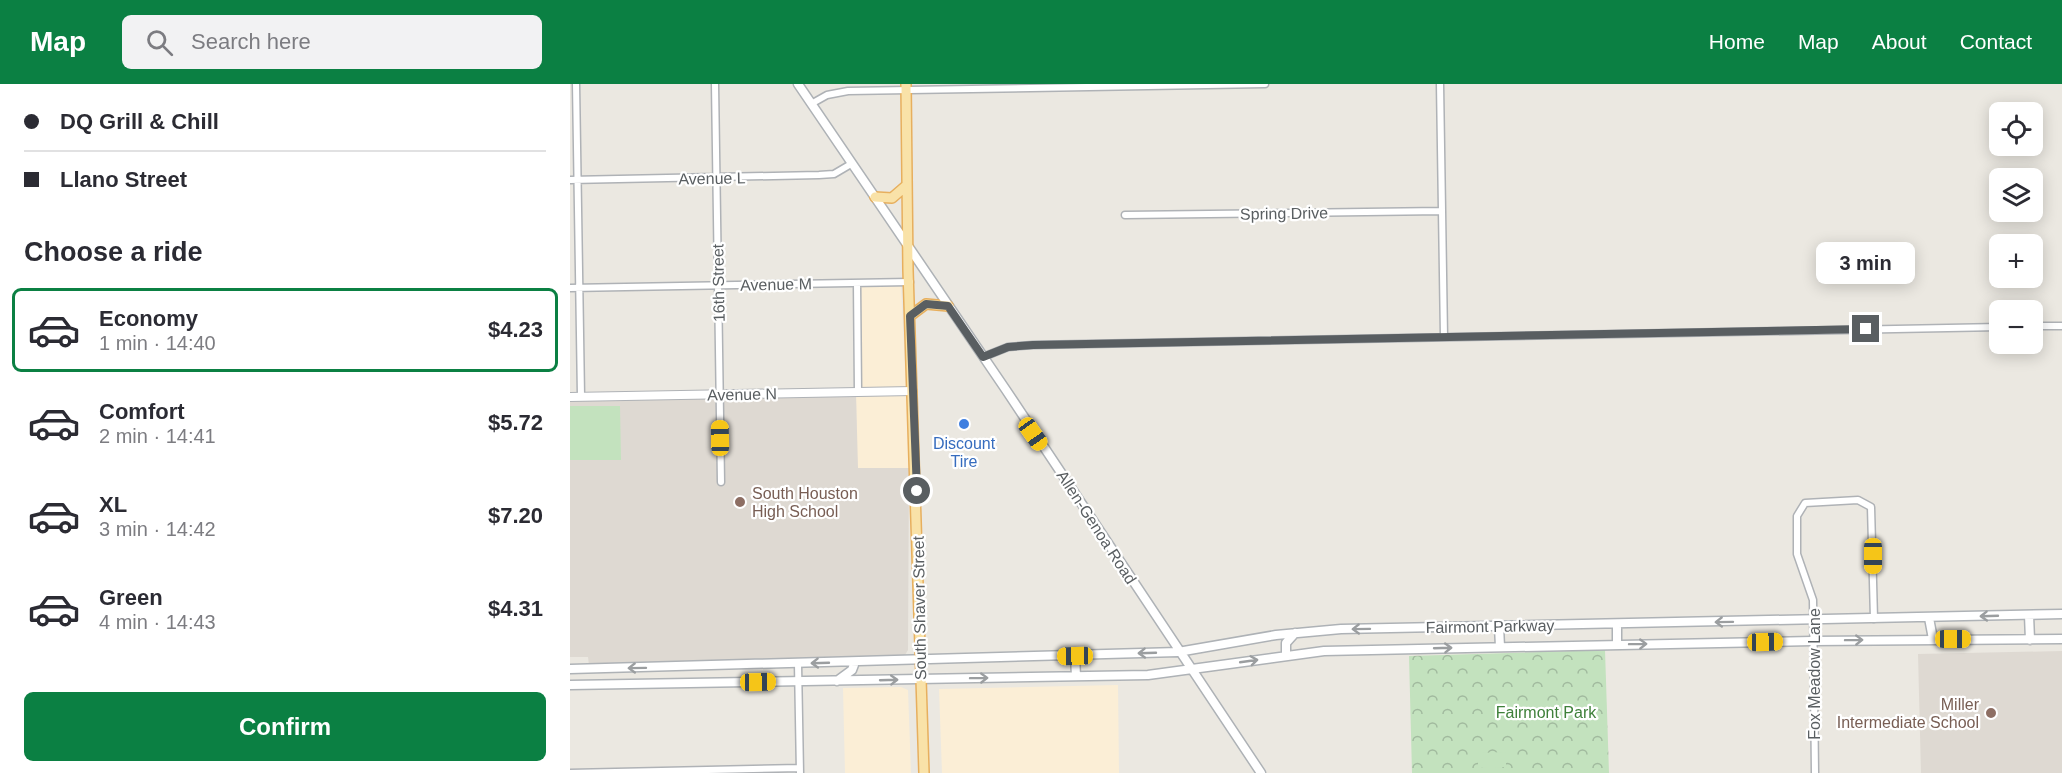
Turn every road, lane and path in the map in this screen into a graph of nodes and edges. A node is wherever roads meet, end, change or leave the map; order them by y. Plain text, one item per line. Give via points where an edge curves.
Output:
1 (576, 84) edge
2 (715, 84) edge
3 (798, 84) edge
4 (1265, 84) edge
5 (1440, 84) edge
6 (906, 87) edge
7 (812, 104) junction
8 (851, 164) junction
9 (716, 178) junction
10 (570, 180) edge
11 (578, 180) junction
12 (907, 185) junction
13 (875, 197) junction
14 (1442, 211) junction
15 (1125, 215) dead end
16 (910, 250) junction
17 (910, 282) junction
18 (857, 283) junction
19 (718, 285) junction
20 (570, 288) edge
21 (580, 288) junction
22 (948, 306) junction
23 (910, 316) junction
24 (2043, 326) edge
25 (2062, 326) edge
26 (1989, 327) edge
27 (1444, 337) junction
28 (983, 357) junction
29 (913, 391) junction
30 (858, 392) junction
31 (720, 395) junction
32 (581, 396) junction
33 (570, 397) edge
34 (721, 482) dead end
35 (2062, 614) edge
36 (2029, 615) junction
37 (1929, 618) junction
38 (1874, 619) junction
39 (1814, 620) junction
40 (1617, 624) junction
41 (1499, 626) junction
42 (1295, 632) junction
43 (1933, 639) junction
44 (2062, 639) edge
45 (2030, 640) junction
46 (1812, 641) junction
47 (1617, 645) junction
48 (1500, 647) junction
49 (1178, 652) junction
50 (1075, 656) junction
51 (1286, 656) junction
52 (921, 661) junction
53 (855, 662) junction
54 (798, 664) junction
55 (695, 667) junction
56 (570, 669) edge
57 (595, 669) junction
58 (1191, 669) junction
59 (1076, 676) junction
60 (921, 679) junction
61 (837, 681) junction
62 (799, 682) junction
63 (695, 683) junction
64 (596, 684) junction
65 (570, 685) edge
66 (800, 770) edge
67 (612, 772) edge
68 (570, 773) edge
69 (924, 773) edge
70 (1261, 773) edge
71 (1815, 773) edge

1 - 11 street
2 - 9 street, 16th Street
3 - 7 main road, Allen-Genoa Road
4 - 6 street
5 - 14 street
6 - 7 street via 835,92
6 - 12 main road, South Shaver Street
7 - 8 main road, Allen-Genoa Road
8 - 9 street, Avenue L via 834,174 819,176
8 - 13 main road, Allen-Genoa Road
9 - 11 street, Avenue L
9 - 19 street, 16th Street
10 - 11 street, Avenue L
11 - 21 street
12 - 13 main road via 892,198
12 - 16 main road, South Shaver Street
13 - 16 main road, Allen-Genoa Road
14 - 15 street, Spring Drive
14 - 27 street
16 - 17 main road, South Shaver Street
16 - 22 main road, Allen-Genoa Road
17 - 18 street, Avenue M
17 - 23 main road, South Shaver Street
18 - 19 street, Avenue M
18 - 30 street
19 - 21 street, Avenue M
19 - 31 street, 16th Street
20 - 21 street, Avenue M
21 - 32 street
22 - 23 main road via 926,304
22 - 28 main road, Allen-Genoa Road
23 - 29 main road, South Shaver Street
24 - 25 street
26 - 27 street
27 - 28 street via 1033,345 1008,347
28 - 49 main road, Allen-Genoa Road
29 - 30 street, Avenue N
29 - 52 main road, South Shaver Street
30 - 31 street, Avenue N
31 - 32 street, Avenue N
31 - 34 street, 16th Street
32 - 33 street, Avenue N
35 - 36 main road, Fairmont Parkway
36 -> 37 main road, Fairmont Parkway
36 - 45 main road
37 - 38 main road, Fairmont Parkway
37 - 43 main road
38 - 39 main road, Fairmont Parkway
38 - 39 street, Fox Meadow Lane via 1872,511 1863,501 1835,500 1805,503 1797,516 1797,554 1811,592
39 -> 40 main road, Fairmont Parkway
39 - 46 street, Fox Meadow Lane
40 - 41 main road, Fairmont Parkway
40 - 47 main road
41 -> 42 main road, Fairmont Parkway
41 - 48 main road
42 - 49 main road, Fairmont Parkway
42 - 51 main road via 1286,643
43 - 45 main road, Fairmont Parkway
46 -> 43 main road, Fairmont Parkway
44 - 45 main road, Fairmont Parkway
47 -> 46 main road, Fairmont Parkway
46 - 71 street, Fox Meadow Lane
47 - 48 main road, Fairmont Parkway
51 -> 48 main road, Fairmont Parkway via 1324,651
49 -> 50 main road, Fairmont Parkway
49 - 58 main road, Allen-Genoa Road
50 - 52 main road, Fairmont Parkway
50 - 59 main road
58 -> 51 main road, Fairmont Parkway
52 - 53 main road, Fairmont Parkway
52 - 60 main road, South Shaver Street
53 -> 54 main road, Fairmont Parkway
53 - 61 main road via 852,670
54 - 55 main road, Fairmont Parkway
54 - 62 street
55 -> 57 main road, Fairmont Parkway
55 - 63 main road
56 - 57 main road, Fairmont Parkway
57 - 64 main road
58 - 59 main road, Fairmont Parkway via 1148,675
58 - 70 main road, Allen-Genoa Road
60 -> 59 main road, Fairmont Parkway
61 -> 60 main road, Fairmont Parkway
60 - 69 main road, South Shaver Street
61 - 62 main road, Fairmont Parkway
62 - 63 main road, Fairmont Parkway
62 - 66 street
63 - 64 main road, Fairmont Parkway
64 - 65 main road, Fairmont Parkway
66 - 67 street
67 - 68 street

